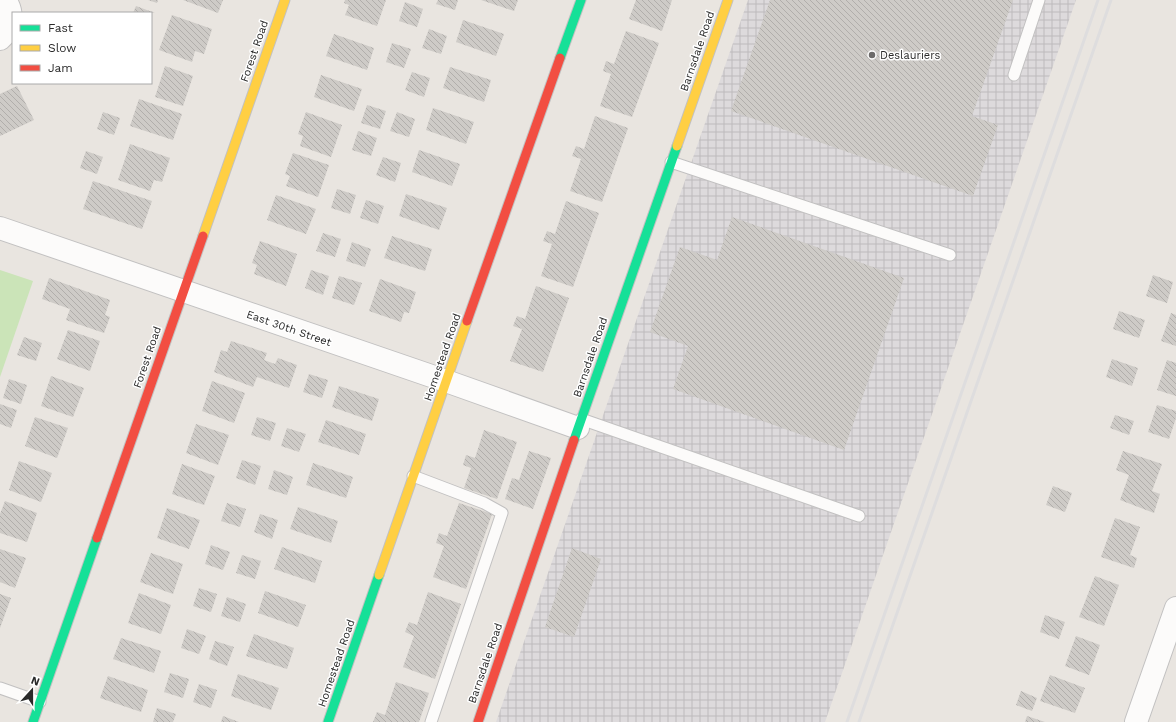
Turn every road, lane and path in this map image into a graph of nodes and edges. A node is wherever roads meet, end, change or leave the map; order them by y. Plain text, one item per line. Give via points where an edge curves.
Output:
1 (5, 0) edge
2 (285, 0) edge
3 (581, 0) edge
4 (728, 0) edge
5 (1040, 0) edge
6 (0, 38) edge
7 (1014, 75) dead end
8 (671, 162) junction
9 (0, 228) edge
10 (950, 255) dead end
11 (183, 291) junction
12 (446, 381) junction
13 (579, 423) junction
14 (413, 476) junction
15 (859, 516) dead end
16 (1174, 621) edge
17 (0, 688) edge
18 (40, 702) junction
19 (33, 722) edge
20 (328, 722) edge
21 (431, 722) edge
22 (478, 722) edge
23 (1136, 722) edge

1 - 6 street via 11,19
2 - 11 street, Forest Road
3 - 12 street, Homestead Road
4 - 8 street, Barnsdale Road
5 - 7 lane
8 - 10 lane
8 - 13 street, Barnsdale Road
9 - 11 street, East 30th Street
11 - 12 street, East 30th Street
11 - 18 street, Forest Road
12 - 13 street, East 30th Street
12 - 14 street, Homestead Road
13 - 15 lane
13 - 22 street, Barnsdale Road
14 - 20 street, Homestead Road
14 - 21 lane via 484,503 502,513
16 - 23 street
17 - 18 lane
18 - 19 street, Forest Road

